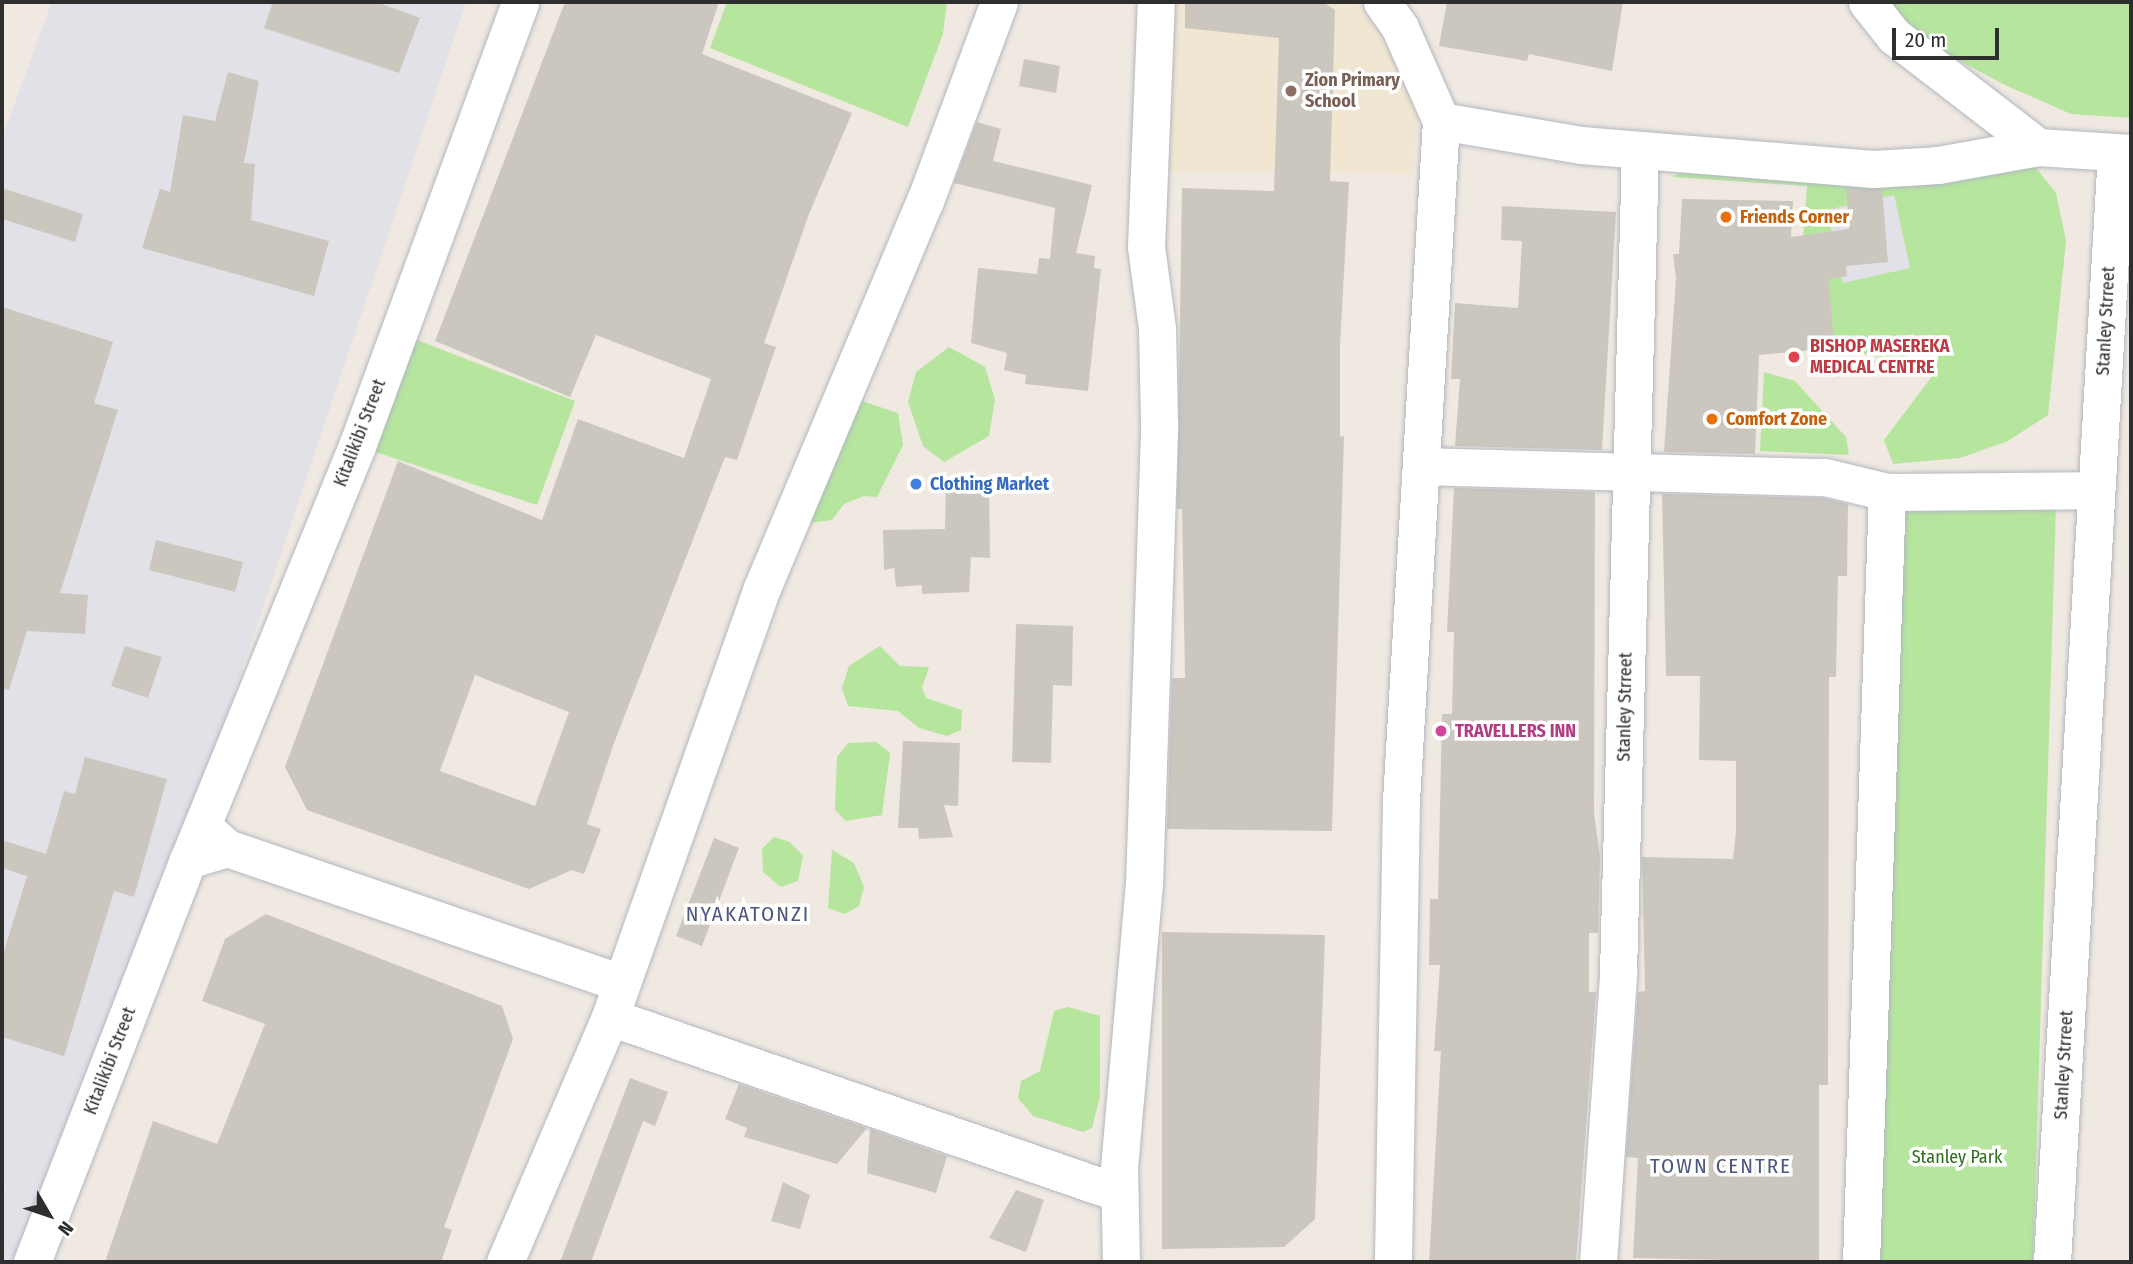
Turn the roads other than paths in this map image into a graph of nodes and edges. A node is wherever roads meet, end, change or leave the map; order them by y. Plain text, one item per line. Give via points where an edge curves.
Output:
1 (520, 2) edge
2 (999, 2) edge
3 (1156, 2) edge
4 (1382, 2) edge
5 (1867, 2) edge
6 (1441, 121) junction
7 (2038, 147) junction
8 (1640, 150) junction
9 (2124, 153) edge
10 (1421, 467) junction
11 (1630, 468) junction
12 (2096, 490) junction
13 (1887, 492) junction
14 (199, 824) junction
15 (227, 848) junction
16 (188, 860) junction
17 (618, 982) junction
18 (610, 1017) junction
19 (1119, 1193) junction
20 (32, 1262) edge
21 (505, 1262) edge
22 (1121, 1262) edge
23 (1393, 1262) edge
24 (1598, 1262) edge
25 (1861, 1262) edge
26 (2052, 1262) edge

1 - 14 street, Kitalikibi Street via 357,446
2 - 17 street via 925,201 762,588
3 - 19 street via 1146,247 1157,328 1159,423 1144,885
4 - 6 street via 1400,28
5 - 7 street via 1894,36
6 - 8 street
6 - 10 street
7 - 8 street via 1938,165 1873,169
7 - 9 street
8 - 11 street, Stanley Strreet
9 - 12 street, Stanley Strreet
10 - 11 street
10 - 23 street via 1401,801
11 - 13 street via 1825,477
11 - 24 street, Stanley Strreet via 1618,973
12 - 13 street
12 - 26 street, Stanley Strreet
13 - 25 street
14 - 15 street
14 - 16 street, Kitalikibi Street
15 - 16 street
15 - 17 street
16 - 20 street, Kitalikibi Street
17 - 18 street
18 - 19 street
18 - 21 street
19 - 22 street

